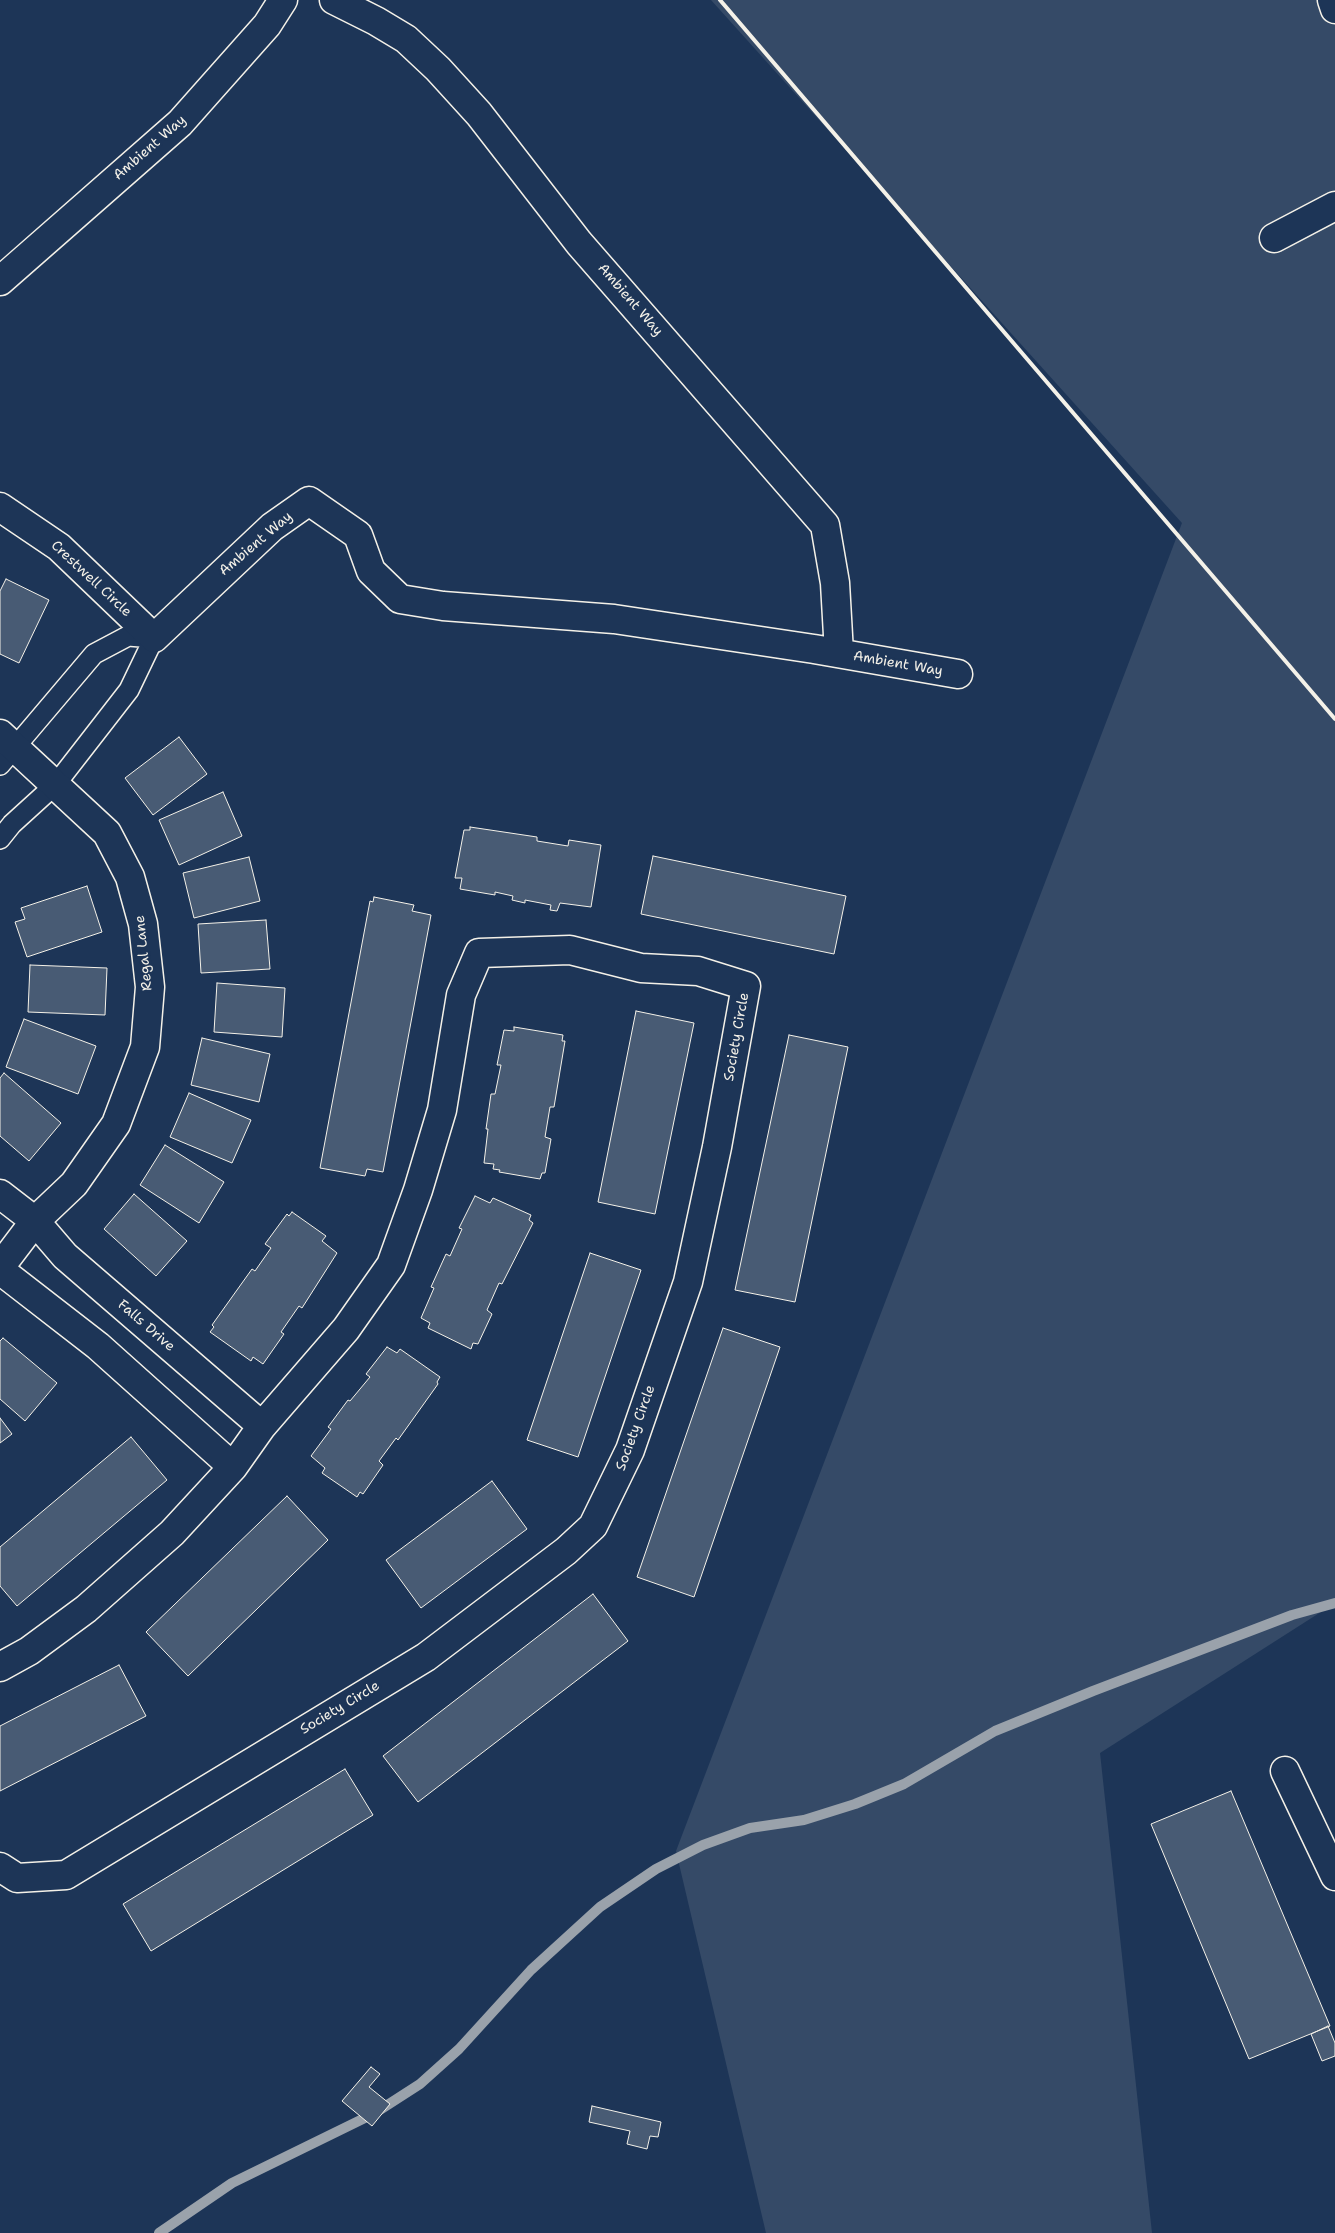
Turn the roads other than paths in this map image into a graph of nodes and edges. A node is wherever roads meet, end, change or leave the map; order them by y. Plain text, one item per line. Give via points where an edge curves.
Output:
1 (284, 0) edge
2 (334, 0) edge
3 (1332, 0) edge
4 (1335, 9) edge
5 (1335, 206) edge
6 (1274, 238) dead end
7 (0, 281) edge
8 (0, 507) edge
9 (154, 638) junction
10 (839, 653) junction
11 (958, 674) dead end
12 (5, 749) edge
13 (56, 784) junction
14 (0, 840) edge
15 (0, 1194) edge
16 (35, 1221) junction
17 (0, 1269) edge
18 (262, 1426) junction
19 (233, 1467) junction
20 (0, 1667) edge
21 (1285, 1771) dead end
22 (0, 1867) edge
23 (1335, 1876) edge

1 - 7 street, Ambient Way via 268,25 180,123
2 - 10 street, Ambient Way via 406,39 438,69 480,114 579,243 825,526 834,583
3 - 4 street
5 - 6 street
8 - 9 street, Crestwell Circle via 60,547
9 - 10 street, Ambient Way via 272,527 308,501 358,535 371,571 400,599 443,606 614,619
9 - 12 lane via 128,636 94,654
9 - 13 lane, Ambient Way via 129,690
10 - 11 street, Ambient Way
12 - 13 street, Regal Lane
13 - 14 lane, Ambient Way via 12,824
13 - 16 street, Regal Lane via 108,833 130,877 143,924 150,987 145,1047 116,1124 74,1184
15 - 16 street, Falls Drive
16 - 17 street
16 - 18 street, Falls Drive via 65,1256
17 - 19 street via 98,1346
18 - 19 street, Society Circle
18 - 22 street, Society Circle via 346,1329 391,1265 442,1110 461,995 479,953 570,950 641,968 698,972 746,986 688,1282 630,1450 594,1526 566,1551 426,1656 66,1875 17,1878
19 - 20 street, Society Circle via 172,1533 86,1610 29,1651
21 - 23 street

